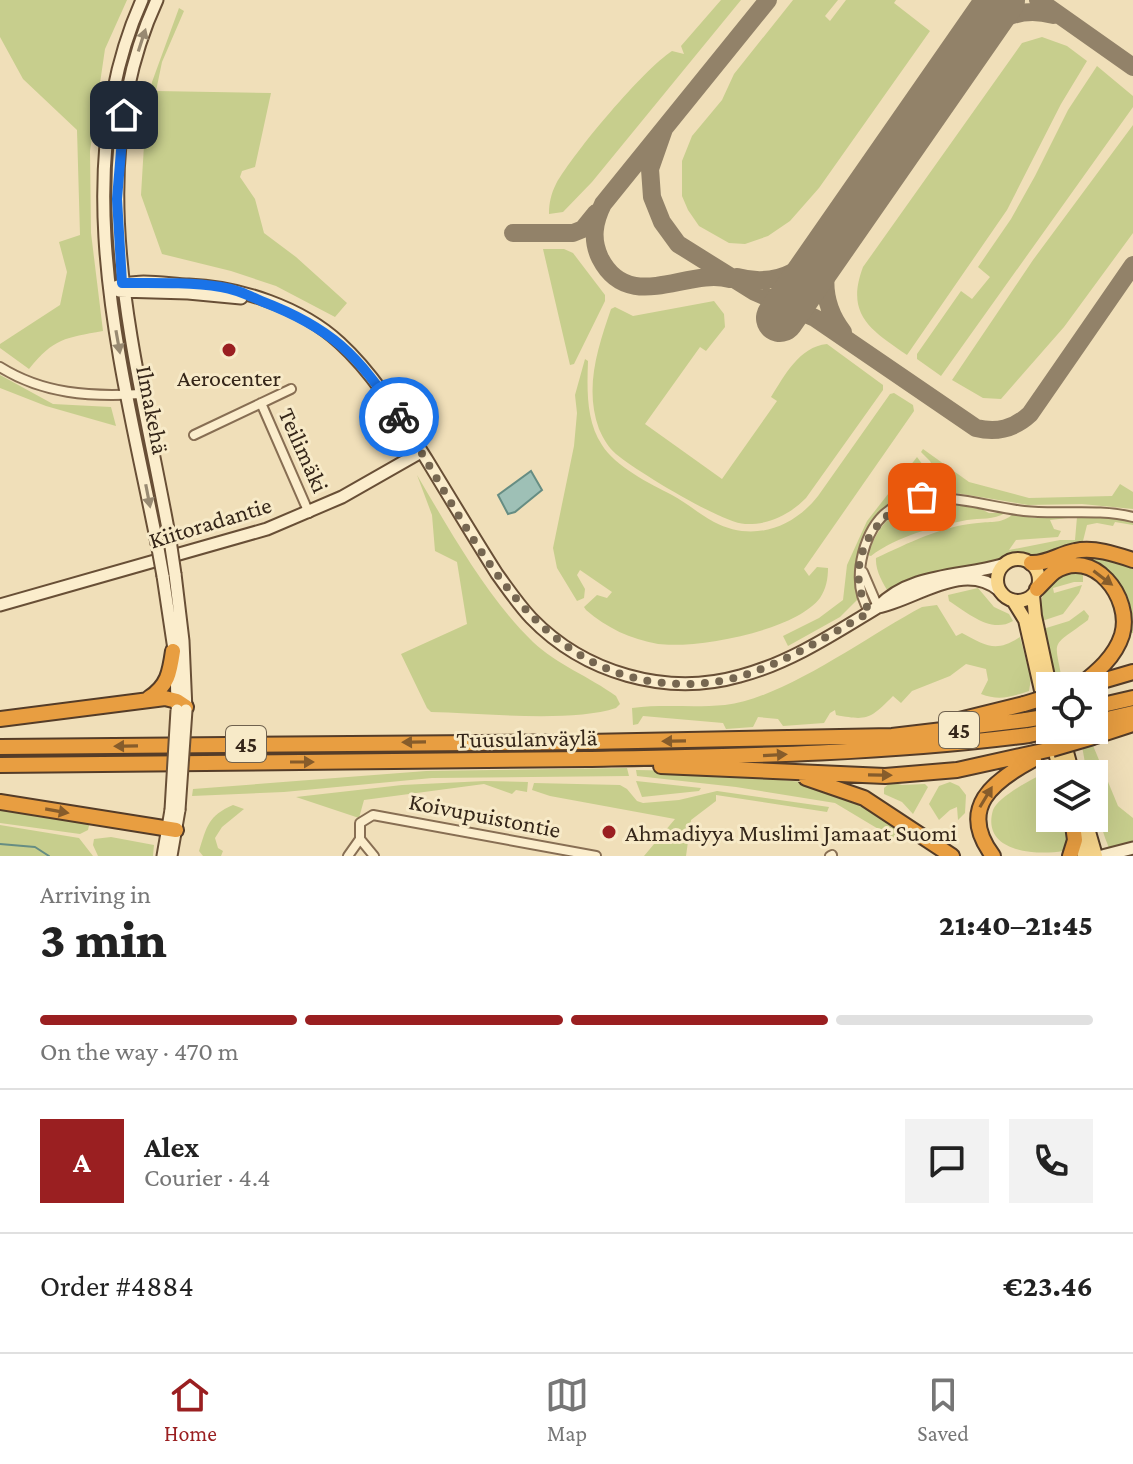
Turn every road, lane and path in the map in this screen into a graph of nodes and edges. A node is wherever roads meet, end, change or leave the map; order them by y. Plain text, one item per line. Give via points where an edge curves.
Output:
1 (142, 0) edge
2 (157, 0) edge
3 (119, 288) junction
4 (0, 367) edge
5 (291, 389) dead end
6 (134, 394) junction
7 (261, 403) junction
8 (194, 435) dead end
9 (421, 452) junction
10 (309, 513) junction
11 (1133, 517) edge
12 (1133, 560) edge
13 (1031, 563) junction
14 (1002, 565) junction
15 (169, 575) junction
16 (999, 590) junction
17 (1035, 592) junction
18 (1014, 602) junction
19 (0, 605) edge
20 (874, 610) junction
21 (173, 651) junction
22 (1047, 672) edge
23 (1095, 672) edge
24 (1133, 672) edge
25 (1108, 679) edge
26 (1133, 698) edge
27 (147, 699) junction
28 (1036, 700) edge
29 (1108, 704) edge
30 (181, 707) junction
31 (1133, 713) edge
32 (0, 719) edge
33 (1036, 723) edge
34 (1108, 723) edge
35 (1133, 724) edge
36 (1027, 727) junction
37 (1108, 727) edge
38 (1036, 728) edge
39 (892, 736) junction
40 (1062, 744) edge
41 (0, 747) edge
42 (1035, 756) junction
43 (585, 759) junction
44 (1057, 760) edge
45 (0, 765) edge
46 (775, 771) junction
47 (0, 802) edge
48 (172, 830) junction
49 (1074, 832) edge
50 (1076, 832) edge
51 (1089, 832) edge
52 (360, 839) junction
53 (1133, 848) edge
54 (163, 856) edge
55 (171, 856) edge
56 (348, 856) edge
57 (374, 856) edge
58 (596, 856) edge
59 (952, 856) edge
60 (993, 856) edge
61 (1070, 856) edge
62 (1084, 856) edge
63 (1096, 856) edge
64 (1102, 856) edge

1 - 3 main road, Ilmakehä via 118,72 107,138 105,224
3 -> 2 main road, Ilmakehä via 121,131 135,64
3 - 6 main road, Ilmakehä
3 - 9 main road via 259,300 302,317 338,341 368,373
4 - 6 street via 50,389
5 - 7 street, Teilimäki
6 - 15 main road, Ilmakehä, bridge
7 - 8 street, Teilimäki
7 - 10 street, Teilimäki
9 - 10 main road, Kiitoradantie
9 - 20 main road via 497,574 532,618 575,653 621,674 672,684 742,676 788,658
10 - 19 main road, Kiitoradantie via 243,538
11 - 20 street via 1102,511 1025,511 922,497 906,502 882,518 861,559 862,596
12 - 13 highway via 1083,550
13 - 14 main road via 1016,559
13 - 17 main road via 1037,573
14 - 16 main road
14 - 20 main road via 925,580 888,597
15 - 21 main road, Ilmakehä
15 - 30 main road, Ilmakehä via 183,641
16 - 18 main road
16 - 20 main road via 983,580 968,579
17 - 18 main road
17 - 22 main road
17 -> 23 highway via 1066,567 1082,567 1107,578 1124,615 1120,640
18 - 44 main road via 1025,620
21 - 27 highway via 164,687
21 - 30 main road, Ilmakehä
24 - 25 highway
26 - 29 highway
27 - 30 highway via 165,698
27 - 32 highway
28 - 39 highway, bridge
30 - 48 main road, Ilmakehä, bridge
31 - 34 highway
33 - 36 highway, Tuusulanväylä / 45, bridge
35 - 37 highway
36 - 38 highway, Tuusulanväylä / 45, bridge
36 - 39 highway, Tuusulanväylä / 45
43 -> 36 highway, Tuusulanväylä / 45 via 894,750
39 -> 41 highway, Tuusulanväylä / 45
40 - 42 highway, bridge
46 -> 42 highway via 885,776
60 -> 42 highway via 979,825 980,804 1001,778
45 -> 43 highway, Tuusulanväylä / 45
43 - 46 highway
46 - 59 highway via 864,798
47 -> 48 highway
48 - 54 main road
48 - 55 main road
49 - 61 highway
50 - 62 main road
51 - 63 main road
52 - 56 street
52 - 57 street
52 - 58 street, Koivupuistontie via 360,823 382,816
53 - 64 main road

